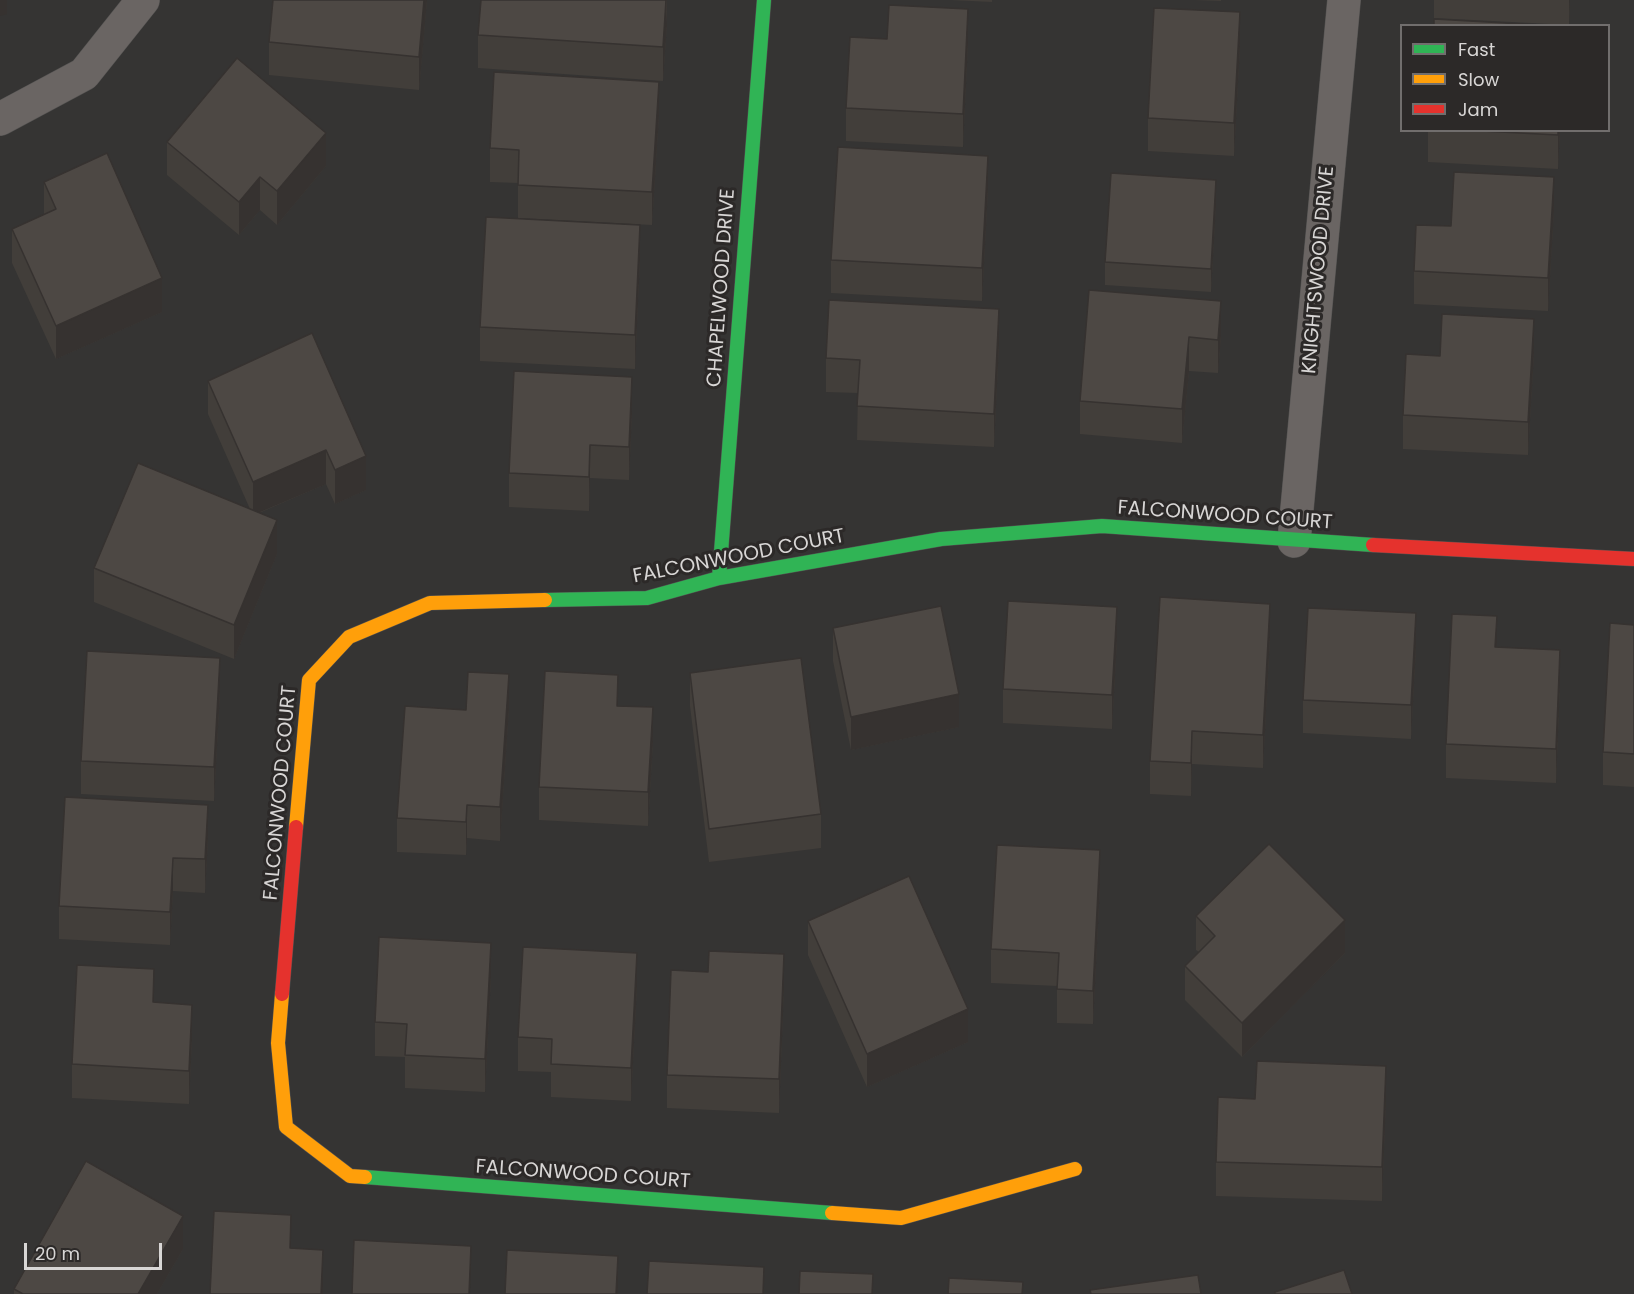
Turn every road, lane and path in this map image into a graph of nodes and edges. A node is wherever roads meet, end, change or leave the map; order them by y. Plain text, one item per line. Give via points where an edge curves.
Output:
1 (143, 0) edge
2 (764, 0) edge
3 (1344, 0) edge
4 (0, 119) edge
5 (1294, 541) junction
6 (1634, 559) edge
7 (719, 578) junction
8 (1075, 1168) dead end

1 - 4 street via 84,74
2 - 7 street, CHAPELWOOD DRIVE
3 - 5 street, KNIGHTSWOOD DRIVE
5 - 6 street, FALCONWOOD COURT
5 - 7 street, FALCONWOOD COURT via 1102,526 941,539
7 - 8 street, FALCONWOOD COURT via 647,598 430,603 349,637 309,680 278,1043 286,1127 350,1176 902,1218

